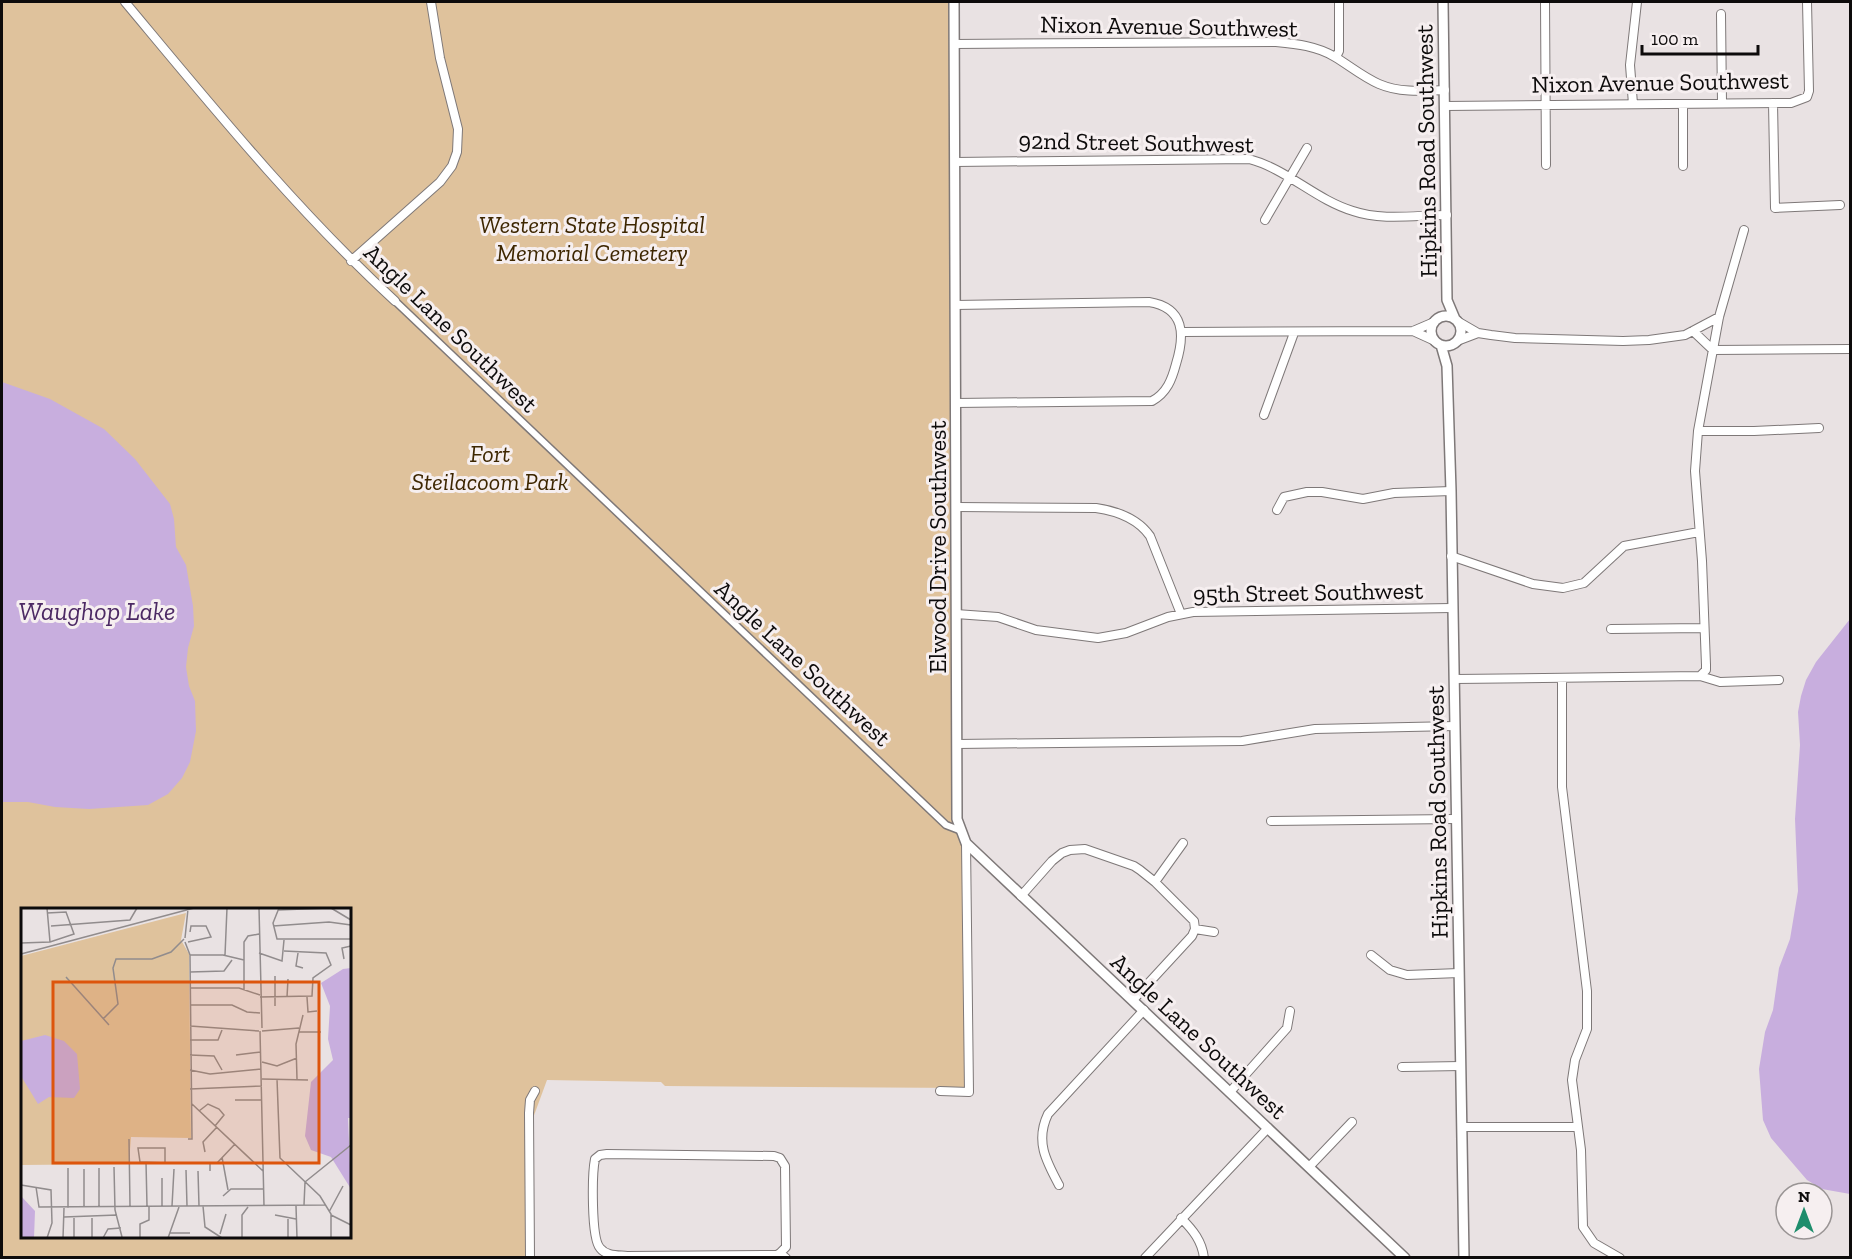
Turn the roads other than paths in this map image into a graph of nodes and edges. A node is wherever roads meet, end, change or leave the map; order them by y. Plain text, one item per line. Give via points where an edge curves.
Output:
1 (125, 2) edge
2 (431, 2) edge
3 (954, 2) edge
4 (1339, 2) edge
5 (1443, 2) edge
6 (1545, 2) edge
7 (1637, 2) edge
8 (1807, 2) edge
9 (1721, 14) dead end
10 (954, 44) junction
11 (1336, 57) junction
12 (1445, 90) junction
13 (1722, 103) junction
14 (1773, 103) junction
15 (1547, 104) junction
16 (1633, 104) junction
17 (1683, 104) junction
18 (1445, 106) junction
19 (1307, 148) dead end
20 (955, 162) junction
21 (1546, 165) dead end
22 (1683, 166) dead end
23 (1290, 177) junction
24 (1840, 206) dead end
25 (1447, 215) junction
26 (1265, 219) dead end
27 (1744, 230) dead end
28 (351, 261) junction
29 (1447, 300) junction
30 (395, 302) joint
31 (955, 305) junction
32 (1719, 317) junction
33 (1435, 320) junction
34 (1457, 320) junction
35 (1413, 331) junction
36 (1694, 331) junction
37 (1182, 332) junction
38 (1294, 333) junction
39 (1478, 333) junction
40 (1455, 342) junction
41 (1438, 343) junction
42 (1851, 349) edge
43 (1713, 350) junction
44 (1447, 366) junction
45 (956, 403) junction
46 (1264, 415) dead end
47 (1819, 429) dead end
48 (1698, 430) junction
49 (1450, 491) junction
50 (957, 507) junction
51 (1277, 510) dead end
52 (1699, 532) junction
53 (1451, 556) junction
54 (1452, 609) junction
55 (1181, 614) junction
56 (956, 615) junction
57 (1704, 628) junction
58 (1611, 629) dead end
59 (1700, 676) junction
60 (1455, 679) junction
61 (1563, 679) junction
62 (1779, 680) dead end
63 (1455, 726) junction
64 (957, 744) junction
65 (1455, 819) junction
66 (1271, 821) dead end
67 (960, 830) junction
68 (966, 843) junction
69 (1183, 843) dead end
70 (1155, 882) junction
71 (1021, 896) junction
72 (1196, 929) junction
73 (1214, 932) dead end
74 (1371, 955) dead end
75 (1459, 973) junction
76 (1133, 1000) junction
77 (1144, 1010) junction
78 (1290, 1011) dead end
79 (1461, 1066) junction
80 (1402, 1067) dead end
81 (535, 1091) dead end
82 (940, 1091) dead end
83 (1230, 1092) junction
84 (1352, 1122) dead end
85 (1462, 1127) junction
86 (1578, 1127) junction
87 (1268, 1128) junction
88 (1309, 1167) junction
89 (1059, 1185) dead end
90 (1181, 1218) junction
91 (783, 1255) edge
92 (651, 1256) edge
93 (530, 1257) edge
94 (1144, 1257) edge
95 (1204, 1257) edge
96 (1405, 1257) edge
97 (1464, 1257) edge
98 (1620, 1257) edge

1 - 28 street, Angle Lane Southwest via 240,139
2 - 28 street via 458,129 457,152 440,182
3 - 10 street, Elwood Drive Southwest
4 - 11 street
5 - 12 street, Hipkins Road Southwest
6 - 15 street
7 - 16 street via 1630,65
8 - 14 street, Nixon Avenue Southwest via 1809,91 1804,99
9 - 13 street
10 - 11 street, Nixon Avenue Southwest via 1276,42 1310,47
10 - 20 street, Elwood Drive Southwest
11 - 12 street, Nixon Avenue Southwest via 1381,85 1412,91
12 - 18 street, Hipkins Road Southwest
13 - 14 street, Nixon Avenue Southwest
13 - 17 street, Nixon Avenue Southwest
14 - 24 street via 1775,208
15 - 16 street, Nixon Avenue Southwest
15 - 18 street, Nixon Avenue Southwest
15 - 21 street
16 - 17 street, Nixon Avenue Southwest
17 - 22 street
18 - 25 street, Hipkins Road Southwest
19 - 23 street
20 - 23 street, 92nd Street Southwest via 1249,159
20 - 31 street, Elwood Drive Southwest
23 - 25 street, 92nd Street Southwest via 1360,213
23 - 26 street
25 - 29 street, Hipkins Road Southwest
27 - 32 street
28 - 30 street, Angle Lane Southwest
29 - 33 street, Hipkins Road Southwest
29 - 34 street, Hipkins Road Southwest
30 - 67 street, Angle Lane Southwest via 946,825
31 - 37 street via 1149,302 1171,313
31 - 45 street, Elwood Drive Southwest
32 - 36 street
32 - 43 street
33 - 34 street via 1446,315
33 - 35 street
33 - 41 street via 1431,331
34 - 39 street
34 - 40 street via 1461,332
35 - 38 street
35 - 41 street
36 - 39 street via 1666,338 1623,341
36 - 43 street
37 - 38 street
37 - 45 street via 1172,381 1152,401
38 - 46 street
39 - 40 street
40 - 41 street
40 - 44 street, Hipkins Road Southwest
41 - 44 street, Hipkins Road Southwest
42 - 43 street
43 - 48 street
44 - 49 street, Hipkins Road Southwest
45 - 50 street, Elwood Drive Southwest
47 - 48 street
48 - 52 street via 1695,471
49 - 51 street via 1394,493 1363,499 1307,492 1284,497
49 - 53 street, Hipkins Road Southwest
50 - 55 street via 1096,508 1125,517 1142,526 1150,536
50 - 56 street, Elwood Drive Southwest
52 - 53 street via 1624,546 1584,583 1563,588 1533,584
52 - 57 street
53 - 54 street, Hipkins Road Southwest
54 - 55 street, 95th Street Southwest
54 - 60 street, Hipkins Road Southwest
55 - 56 street, 95th Street Southwest via 1098,638 1050,633 998,617
56 - 64 street, Elwood Drive Southwest
57 - 58 street
57 - 59 street via 1706,670
59 - 61 street
59 - 62 street via 1720,682
60 - 61 street
60 - 63 street, Hipkins Road Southwest
61 - 86 street via 1562,787 1587,991 1587,1029 1572,1080
63 - 64 street via 1315,729 1242,741
63 - 65 street, Hipkins Road Southwest
64 - 67 street, Elwood Drive Southwest
65 - 66 street
65 - 75 street, Hipkins Road Southwest
67 - 68 street, Elwood Drive Southwest
68 - 71 street, Angle Lane Southwest
68 - 82 street, Elwood Drive Southwest via 969,1092
69 - 70 street
70 - 71 street via 1134,866 1080,849 1052,861
70 - 72 street via 1194,921
71 - 76 street, Angle Lane Southwest
72 - 73 street
72 - 76 street
74 - 75 street via 1396,973
75 - 79 street, Hipkins Road Southwest
76 - 77 street, Angle Lane Southwest
77 - 83 street, Angle Lane Southwest
77 - 89 street via 1048,1114 1041,1144
78 - 83 street via 1287,1028
79 - 80 street
79 - 85 street, Hipkins Road Southwest
81 - 93 street via 529,1113
83 - 87 street, Angle Lane Southwest
84 - 88 street
85 - 86 street
85 - 97 street, Hipkins Road Southwest
86 - 98 street via 1583,1227 1594,1243
87 - 88 street, Angle Lane Southwest
87 - 90 street
88 - 96 street, Angle Lane Southwest
90 - 94 street
90 - 95 street via 1199,1240
91 - 92 street
91 - 92 street via 785,1166 780,1158 600,1155 594,1161 598,1246 614,1255

